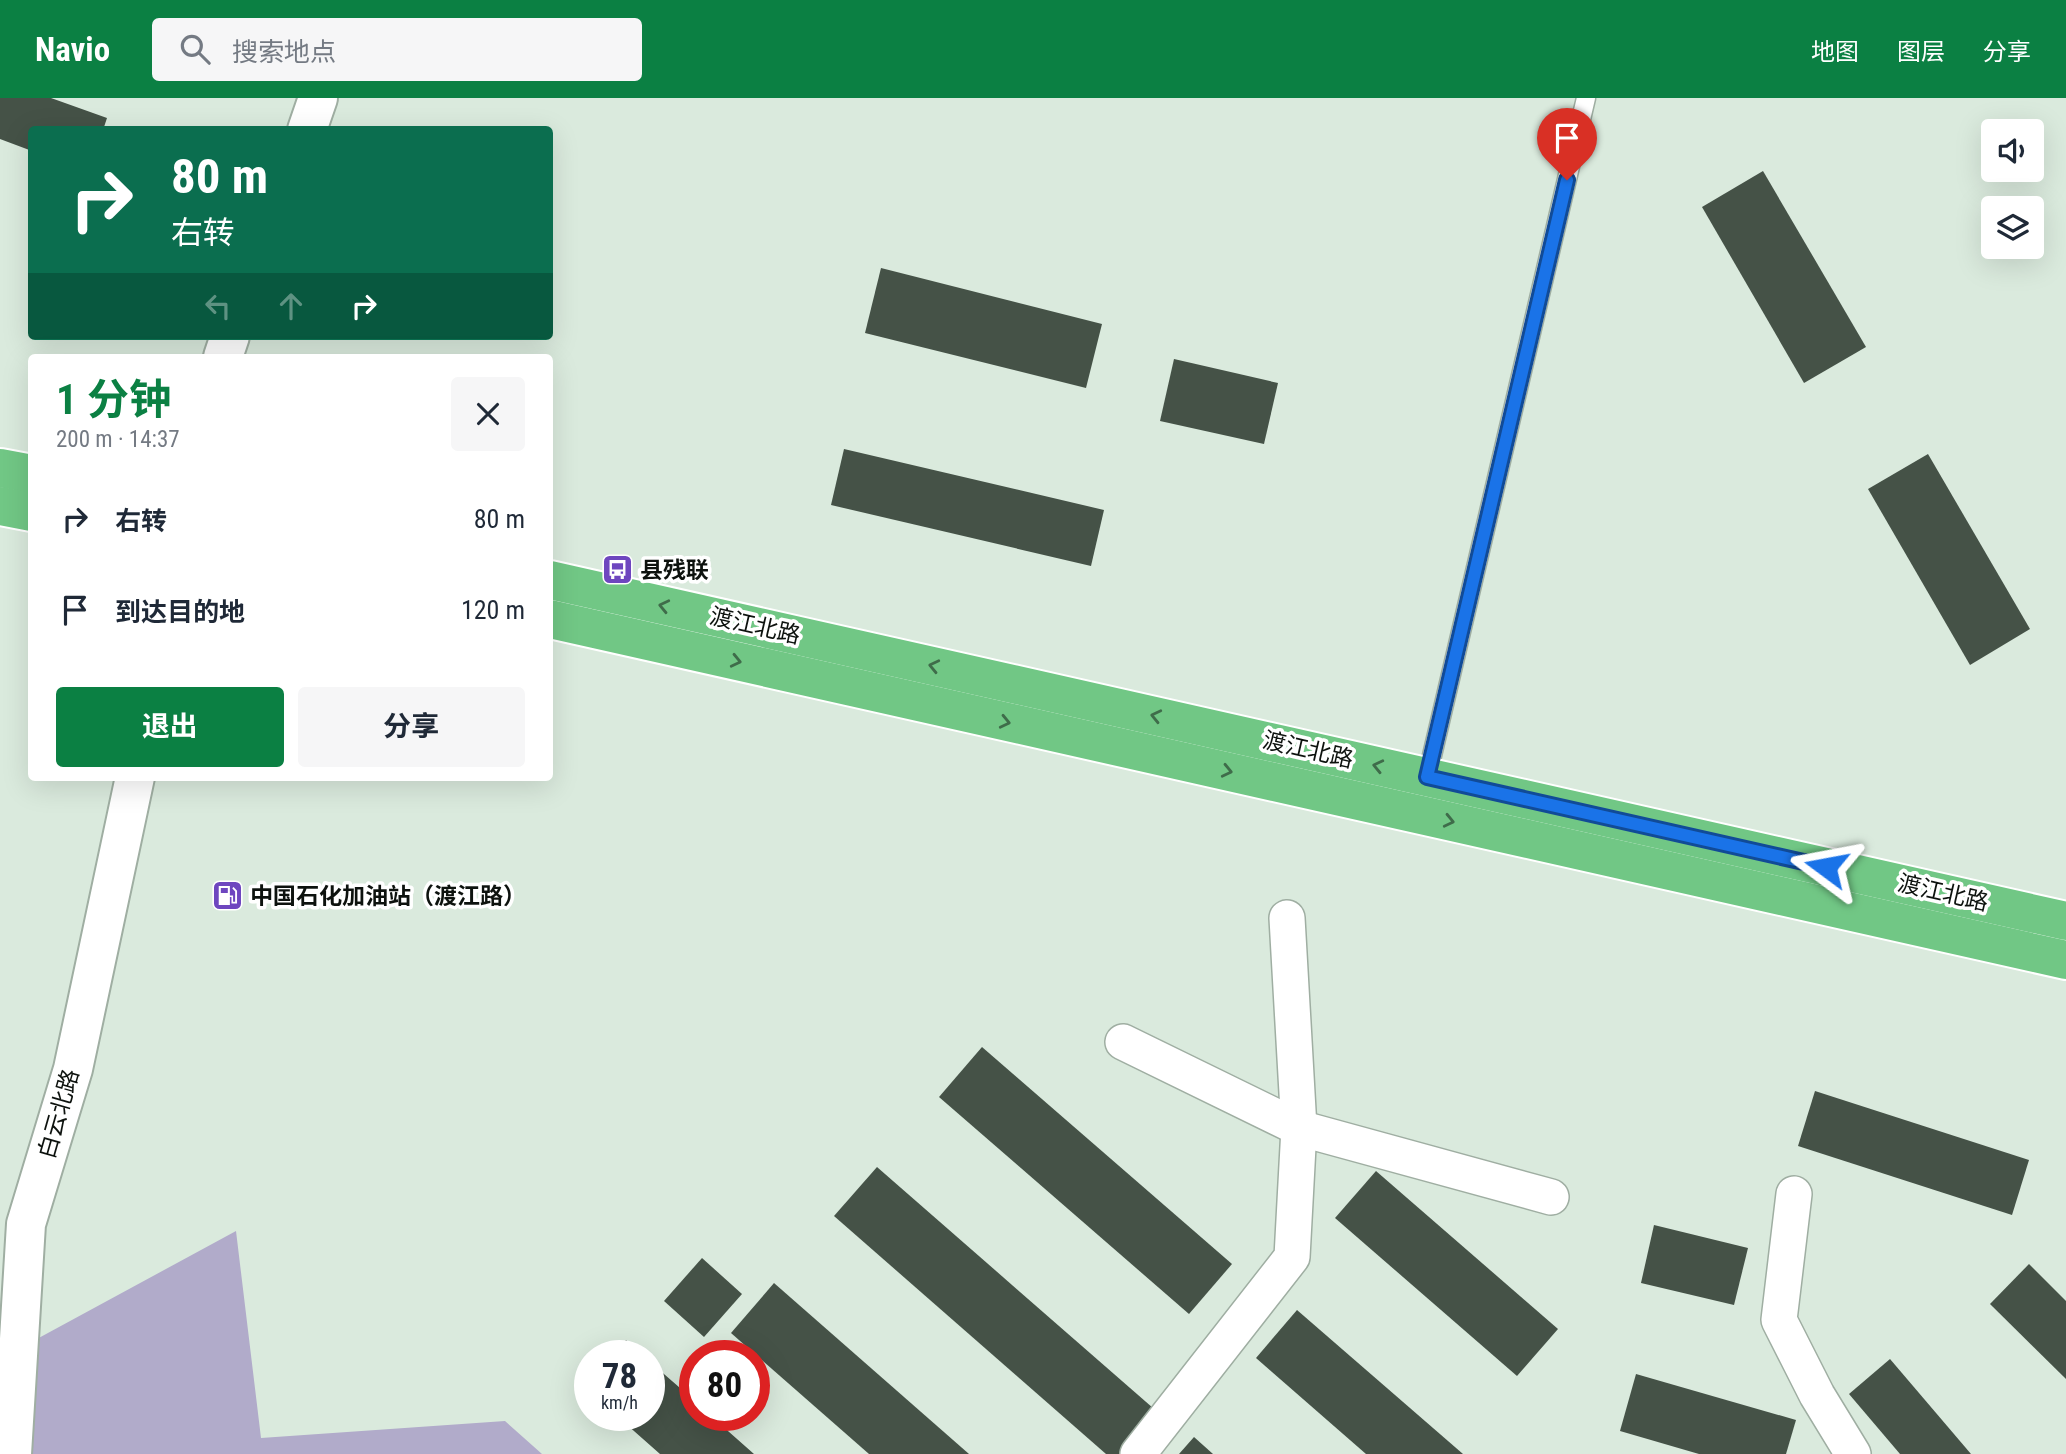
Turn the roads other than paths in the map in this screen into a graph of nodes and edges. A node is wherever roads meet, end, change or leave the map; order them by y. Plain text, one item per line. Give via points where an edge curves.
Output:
1 (318, 98) edge
2 (1586, 98) edge
3 (308, 126) edge
4 (0, 468) edge
5 (28, 473) edge
6 (0, 506) edge
7 (28, 511) edge
8 (553, 581) edge
9 (553, 620) edge
10 (1427, 777) junction
11 (134, 781) edge
12 (1287, 918) dead end
13 (2066, 921) edge
14 (2066, 960) edge
15 (1123, 1042) dead end
16 (1299, 1128) junction
17 (1794, 1194) dead end
18 (1551, 1197) dead end
19 (12, 1454) edge
20 (1138, 1454) edge
21 (1853, 1454) edge

1 - 3 street
2 - 10 lane
4 - 5 highway
6 - 7 highway
10 -> 8 highway, 渡江北路
9 -> 14 highway, 渡江北路
10 - 13 highway, 渡江北路
11 - 19 street, 白云北路 via 73,1069 26,1224
12 - 16 street
15 - 16 street
16 - 18 street
16 - 20 street via 1292,1257
17 - 21 street via 1779,1320

